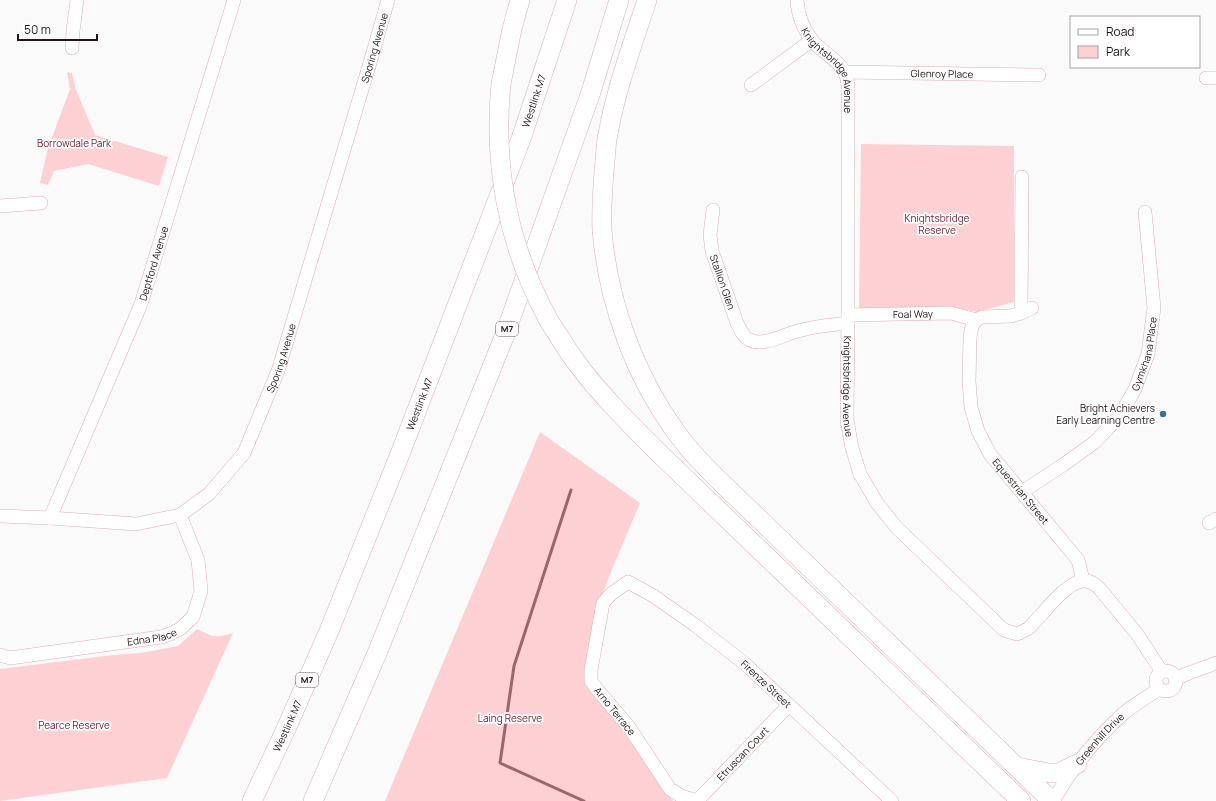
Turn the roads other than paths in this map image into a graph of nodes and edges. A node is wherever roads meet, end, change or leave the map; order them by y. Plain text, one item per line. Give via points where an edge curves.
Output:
1 (77, 0) edge
2 (234, 0) edge
3 (388, 0) edge
4 (520, 0) edge
5 (567, 0) edge
6 (619, 0) edge
7 (647, 0) edge
8 (797, 0) edge
9 (812, 40) junction
10 (72, 48) dead end
11 (845, 72) junction
12 (1039, 75) dead end
13 (751, 85) dead end
14 (1022, 177) dead end
15 (41, 203) dead end
16 (0, 206) edge
17 (713, 210) dead end
18 (1145, 212) dead end
19 (848, 319) junction
20 (976, 320) junction
21 (1022, 492) junction
22 (180, 515) junction
23 (0, 516) edge
24 (50, 518) junction
25 (1084, 580) junction
26 (628, 582) joint
27 (0, 656) edge
28 (1216, 663) edge
29 (1162, 672) junction
30 (1175, 679) junction
31 (1159, 689) junction
32 (789, 705) junction
33 (1077, 764) junction
34 (1017, 767) junction
35 (890, 800) edge
36 (252, 801) edge
37 (314, 801) edge
38 (697, 801) edge
39 (1021, 801) edge
40 (1052, 801) edge

1 - 10 street
2 - 24 street, Deptford Avenue via 141,304
3 - 22 street, Sporing Avenue via 278,371 244,453 209,494
4 - 39 highway, bridge via 501,84 498,125 500,158 509,221 534,292 547,318 579,366 599,390 663,457
5 - 36 highway, Westlink M7 / M7 via 521,139 420,403 329,631
6 - 37 highway, M7 via 591,92 504,337 378,651
7 - 34 highway via 624,68 608,134 603,183 602,229 607,267 617,311 632,355 652,395 676,433 702,463
8 - 9 street, Knightsbridge Avenue via 798,11
9 - 11 street, Knightsbridge Avenue
9 - 13 street
11 - 12 street, Glenroy Place
11 - 19 street, Knightsbridge Avenue via 849,98
14 - 20 street via 1027,311 1011,316 982,317
15 - 16 street
17 - 19 street, Stallion Glen via 710,235 712,251 737,323 756,348 798,331
18 - 21 street, Gymkhana Place via 1154,308 1148,354 1135,389 1119,417 1095,442
19 - 20 street, Foal Way via 951,313
19 - 25 street, Knightsbridge Avenue via 847,420 852,448 860,474 877,503 898,528 1004,630 1017,634 1029,628 1070,586
20 - 21 street, Equestrian Street via 970,337 971,407 978,431 990,454
21 - 25 street, Equestrian Street via 1078,560
22 - 24 street, Sporing Avenue via 136,524
22 - 27 street, Edna Place via 198,560 201,591 193,617 180,629 160,637 10,658
23 - 24 street, Sporing Avenue
25 - 29 street via 1099,588 1137,634
26 - 32 street, Firenze Street via 652,595 695,625 744,663
26 - 38 street, Arno Terrace via 603,603 591,680 629,727 670,789
28 - 30 street
29 - 30 street via 1172,674
29 - 31 street via 1156,680
30 - 31 street via 1170,690
31 - 33 street, Greenhill Drive via 1124,713
32 - 35 street, Firenze Street
32 - 38 street, Etruscan Court
33 - 34 highway via 1059,773
33 - 40 street, Greenhill Drive
34 - 40 highway

